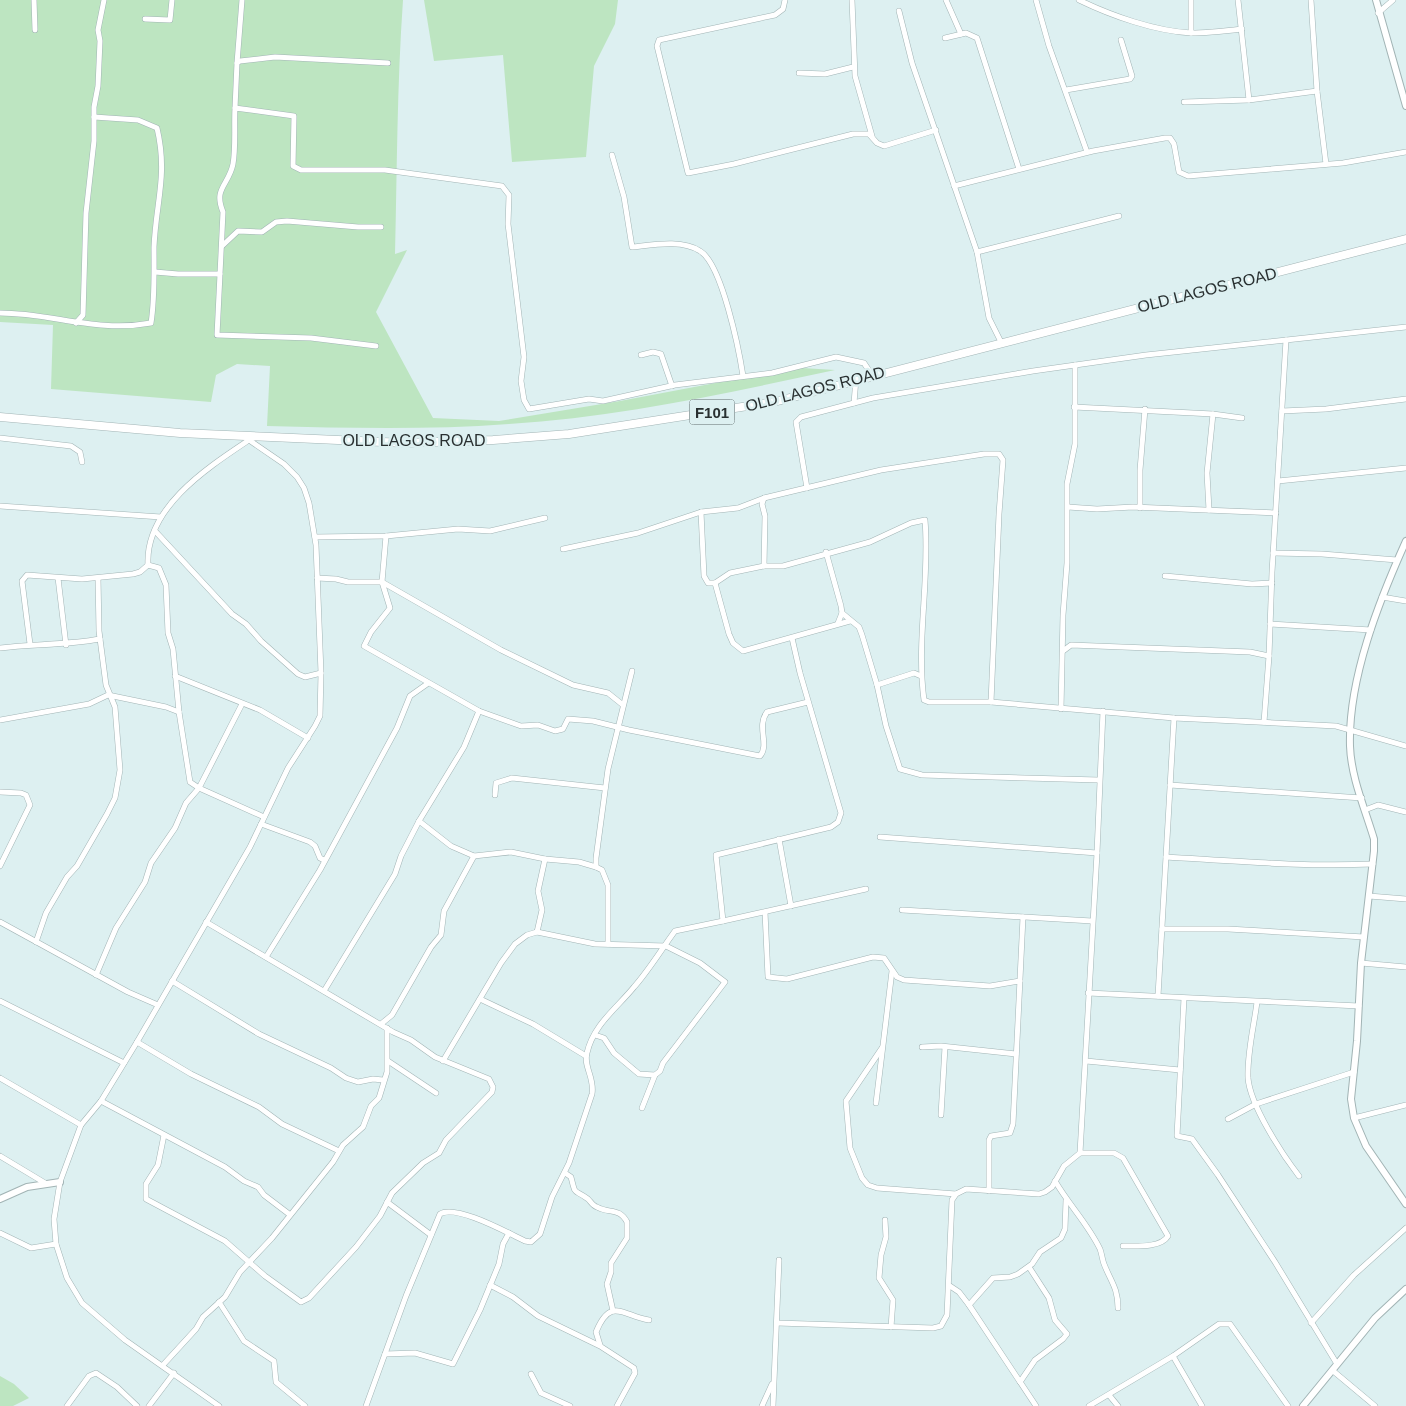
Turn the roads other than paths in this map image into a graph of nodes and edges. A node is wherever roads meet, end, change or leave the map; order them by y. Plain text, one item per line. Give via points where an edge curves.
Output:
1 (34, 0) edge
2 (104, 0) edge
3 (172, 0) edge
4 (242, 0) edge
5 (785, 0) edge
6 (852, 0) edge
7 (946, 0) edge
8 (1036, 0) edge
9 (1079, 0) edge
10 (1191, 0) edge
11 (1238, 0) edge
12 (1311, 0) edge
13 (1376, 0) edge
14 (1393, 0) edge
15 (899, 11) dead end
16 (1378, 13) junction
17 (146, 19) dead end
18 (1242, 29) junction
19 (35, 30) dead end
20 (1191, 33) junction
21 (962, 34) junction
22 (945, 38) dead end
23 (1121, 40) dead end
24 (237, 62) junction
25 (388, 63) dead end
26 (853, 67) junction
27 (799, 73) dead end
28 (1066, 90) junction
29 (1317, 91) junction
30 (1249, 100) junction
31 (1184, 102) dead end
32 (1406, 106) edge
33 (235, 108) junction
34 (94, 117) junction
35 (936, 130) junction
36 (872, 136) junction
37 (1088, 152) junction
38 (1406, 152) edge
39 (612, 155) dead end
40 (1326, 164) junction
41 (1019, 169) junction
42 (954, 186) junction
43 (1119, 216) dead end
44 (382, 227) dead end
45 (1406, 239) edge
46 (222, 247) junction
47 (977, 252) junction
48 (155, 272) junction
49 (220, 274) junction
50 (0, 312) edge
51 (76, 323) junction
52 (1406, 327) edge
53 (1286, 340) junction
54 (1001, 342) junction
55 (376, 346) dead end
56 (641, 354) dead end
57 (1076, 365) junction
58 (872, 375) junction
59 (743, 376) junction
60 (856, 379) junction
61 (672, 386) junction
62 (1406, 399) edge
63 (854, 403) junction
64 (1074, 407) junction
65 (1144, 409) junction
66 (1282, 411) junction
67 (1213, 414) junction
68 (0, 417) edge
69 (1242, 418) dead end
70 (0, 438) edge
71 (248, 438) junction
72 (82, 462) dead end
73 (1406, 468) edge
74 (1278, 481) junction
75 (807, 488) junction
76 (764, 498) junction
77 (0, 506) edge
78 (1068, 507) junction
79 (1140, 508) junction
80 (1208, 510) junction
81 (701, 512) junction
82 (1276, 513) junction
83 (160, 517) junction
84 (545, 518) dead end
85 (155, 531) junction
86 (386, 536) junction
87 (315, 537) junction
88 (1406, 541) edge
89 (563, 550) dead end
90 (826, 552) junction
91 (1273, 553) junction
92 (1397, 560) junction
93 (148, 565) junction
94 (764, 566) junction
95 (1165, 576) dead end
96 (58, 578) junction
97 (98, 578) junction
98 (317, 578) junction
99 (382, 582) junction
100 (715, 583) junction
101 (1272, 583) junction
102 (1382, 597) junction
103 (1406, 601) edge
104 (842, 613) junction
105 (850, 621) junction
106 (838, 624) junction
107 (1270, 624) junction
108 (1370, 630) junction
109 (1064, 637) junction
110 (792, 638) junction
111 (100, 639) junction
112 (30, 644) junction
113 (66, 645) junction
114 (1071, 645) junction
115 (0, 648) edge
116 (1062, 651) junction
117 (1270, 656) junction
118 (632, 671) dead end
119 (321, 673) junction
120 (175, 676) junction
121 (921, 676) junction
122 (427, 684) junction
123 (877, 685) junction
124 (108, 695) junction
125 (808, 702) junction
126 (991, 702) junction
127 (242, 704) junction
128 (623, 705) junction
129 (1061, 709) junction
130 (479, 711) junction
131 (1102, 711) junction
132 (179, 712) junction
133 (1174, 718) junction
134 (0, 720) edge
135 (1264, 722) junction
136 (619, 727) junction
137 (1351, 728) junction
138 (308, 738) junction
139 (1406, 746) edge
140 (1099, 780) junction
141 (1170, 785) junction
142 (199, 788) junction
143 (605, 788) junction
144 (0, 792) edge
145 (494, 795) dead end
146 (1362, 798) junction
147 (1365, 810) junction
148 (1406, 812) edge
149 (264, 816) junction
150 (419, 822) junction
151 (261, 824) junction
152 (880, 838) dead end
153 (779, 839) junction
154 (1097, 853) junction
155 (474, 856) junction
156 (1166, 857) junction
157 (545, 859) junction
158 (324, 860) junction
159 (1373, 864) junction
160 (0, 866) edge
161 (596, 867) junction
162 (866, 889) dead end
163 (1369, 896) junction
164 (1406, 899) edge
165 (791, 906) junction
166 (902, 910) dead end
167 (765, 912) junction
168 (1023, 917) junction
169 (723, 921) junction
170 (1092, 921) junction
171 (0, 922) edge
172 (206, 922) junction
173 (1162, 929) junction
174 (537, 932) junction
175 (1364, 937) junction
176 (36, 942) junction
177 (608, 944) junction
178 (666, 946) junction
179 (266, 957) junction
180 (1361, 963) junction
181 (1406, 968) edge
182 (892, 971) junction
183 (96, 975) junction
184 (172, 981) junction
185 (1020, 981) junction
186 (324, 991) junction
187 (1088, 993) junction
188 (1158, 996) junction
189 (1184, 998) junction
190 (480, 999) junction
191 (0, 1001) edge
192 (1257, 1002) junction
193 (158, 1005) junction
194 (1359, 1006) junction
195 (381, 1024) junction
196 (387, 1028) junction
197 (595, 1035) junction
198 (137, 1042) junction
199 (922, 1047) dead end
200 (945, 1047) junction
201 (882, 1048) junction
202 (1016, 1054) junction
203 (586, 1056) junction
204 (443, 1060) junction
205 (388, 1061) junction
206 (1086, 1061) junction
207 (124, 1063) junction
208 (1180, 1070) junction
209 (1354, 1072) junction
210 (655, 1075) junction
211 (0, 1078) edge
212 (383, 1080) junction
213 (436, 1093) dead end
214 (101, 1101) junction
215 (876, 1103) dead end
216 (1256, 1104) junction
217 (1406, 1105) edge
218 (642, 1108) dead end
219 (942, 1115) dead end
220 (1354, 1118) junction
221 (1228, 1119) dead end
222 (81, 1125) junction
223 (164, 1135) junction
224 (339, 1151) junction
225 (1080, 1153) junction
226 (0, 1156) edge
227 (565, 1173) junction
228 (1299, 1176) dead end
229 (1055, 1181) junction
230 (60, 1182) junction
231 (45, 1183) junction
232 (989, 1191) junction
233 (956, 1194) junction
234 (0, 1199) edge
235 (1066, 1200) junction
236 (388, 1202) junction
237 (1406, 1204) edge
238 (289, 1214) junction
239 (885, 1220) dead end
240 (1406, 1228) edge
241 (0, 1233) edge
242 (509, 1233) junction
243 (431, 1234) junction
244 (56, 1244) junction
245 (1123, 1246) dead end
246 (779, 1260) dead end
247 (250, 1265) junction
248 (1029, 1267) junction
249 (490, 1285) junction
250 (950, 1286) junction
251 (1406, 1289) edge
252 (219, 1302) junction
253 (969, 1305) junction
254 (1118, 1308) dead end
255 (613, 1311) junction
256 (649, 1320) dead end
257 (777, 1323) junction
258 (1311, 1323) junction
259 (891, 1327) junction
260 (600, 1346) junction
261 (385, 1354) junction
262 (1173, 1356) junction
263 (1337, 1364) junction
264 (163, 1365) junction
265 (1332, 1370) junction
266 (174, 1373) junction
267 (531, 1374) dead end
268 (774, 1382) junction
269 (1020, 1382) junction
270 (1109, 1395) junction
271 (66, 1406) edge
272 (137, 1406) edge
273 (149, 1406) edge
274 (219, 1406) edge
275 (305, 1406) edge
276 (366, 1406) edge
277 (570, 1406) edge
278 (617, 1406) edge
279 (762, 1406) edge
280 (773, 1406) edge
281 (1036, 1406) edge
282 (1089, 1406) edge
283 (1118, 1406) edge
284 (1202, 1406) edge
285 (1288, 1406) edge
286 (1303, 1406) edge
287 (1375, 1406) edge

1 - 19 street
2 - 34 street via 98,30
3 - 17 street via 170,20
4 - 24 street
5 - 36 street via 783,9 775,15 659,40 657,46 687,172 692,174 853,134
6 - 26 street
7 - 21 street
8 - 28 street
9 - 20 street via 1136,21
10 - 20 street
11 - 18 street
12 - 29 street
13 - 16 street
14 - 16 street
15 - 35 street via 912,63
16 - 32 street
18 - 20 street
18 - 30 street
21 - 22 street
21 - 41 street via 972,34 977,38
23 - 28 street via 1132,76 1130,79
24 - 25 street via 275,57
24 - 33 street
26 - 27 street via 824,74
26 - 36 street
28 - 37 street
29 - 30 street
29 - 40 street
30 - 31 street
33 - 46 street via 233,162 230,175 220,188 220,204 224,212
33 - 61 street via 294,116 294,166 301,170 384,170 502,186 510,195 508,224 524,357 521,381 524,400 530,409 589,399 602,401
34 - 48 street via 138,120 157,128 163,179 154,246
34 - 51 street via 86,212 83,314
35 - 36 street via 890,145 881,145
35 - 42 street
37 - 40 street via 1170,138 1182,175
37 - 41 street
38 - 40 street
39 - 59 street via 624,198 632,247 658,244 695,248 703,253 719,282 738,343
41 - 42 street
42 - 47 street
43 - 47 street
44 - 46 street via 276,222 262,232 238,231
45 - 54 main road, OLD LAGOS ROAD / F101
46 - 49 street
47 - 54 street via 989,318
48 - 49 street
48 - 51 street via 151,323 129,326
49 - 55 street via 217,335 311,338
50 - 51 street
52 - 53 street
53 - 57 street
53 - 66 street
54 - 58 main road, OLD LAGOS ROAD / F101
56 - 61 street via 661,354
57 - 63 street
57 - 64 street
58 - 59 street via 864,363 836,357
58 - 60 main road, OLD LAGOS ROAD / F101
59 - 61 street
60 - 63 street
60 - 71 main road, OLD LAGOS ROAD / F101 via 774,402 569,434 405,443
62 - 66 street
63 - 75 street via 798,419 796,428
64 - 65 street
64 - 78 street via 1076,429
65 - 67 street
65 - 79 street
66 - 74 street
67 - 69 street
67 - 80 street
68 - 71 main road, OLD LAGOS ROAD / F101
70 - 72 street via 71,446 80,452
71 - 83 street via 194,480
71 - 87 street via 297,477 309,503
73 - 74 street
74 - 82 street
75 - 76 street
75 - 126 street via 881,470 999,454 1003,460
76 - 81 street via 738,508
76 - 94 street
77 - 83 street
78 - 79 street via 1097,510
78 - 109 street
79 - 80 street
80 - 82 street
81 - 89 street via 638,533
81 - 100 street via 704,576 708,583
82 - 91 street
83 - 85 street
84 - 86 street via 490,531 458,529
85 - 93 street
85 - 119 street via 232,614 246,624 286,666 305,677
86 - 87 street
86 - 99 street
87 - 98 street
88 - 92 street
90 - 94 street via 783,566
90 - 104 street
90 - 121 street via 870,542 910,523 925,520 928,551
91 - 92 street
91 - 101 street
92 - 102 street
93 - 97 street via 133,574
93 - 120 street via 159,568 165,578 168,633
94 - 100 street via 730,574
95 - 101 street
96 - 97 street
96 - 112 street via 43,574 28,574 23,578
96 - 113 street
97 - 111 street
98 - 99 street
98 - 119 street
99 - 122 street via 390,608 364,646
99 - 128 street via 501,650 572,685 608,693
100 - 110 street via 729,634 738,649 751,651 771,642
101 - 107 street
102 - 103 street
102 - 108 street
104 - 105 street
104 - 106 street
105 - 106 street
105 - 123 street via 859,627
106 - 110 street
107 - 108 street
107 - 117 street
108 - 137 street
109 - 114 street
109 - 116 street
110 - 125 street
111 - 113 street
111 - 124 street
112 - 113 street
112 - 115 street
114 - 116 street
114 - 117 street via 1250,652
116 - 129 street
117 - 135 street
118 - 128 street
119 - 138 street via 320,716
120 - 127 street
120 - 132 street
121 - 123 street via 914,673
121 - 126 street via 924,700
122 - 130 street
122 - 158 street via 410,696 397,728
123 - 140 street via 900,769 922,775
124 - 132 street
124 - 134 street via 89,704
124 - 176 street via 114,707 120,770 115,798 78,866 67,877 46,914
125 - 136 street via 767,712 761,726 764,747 760,756
125 - 153 street via 841,813 838,822 831,827
126 - 129 street
127 - 138 street via 282,721
127 - 142 street
128 - 136 street
129 - 131 street
130 - 136 street via 521,726 538,725 555,731 563,729 568,719
130 - 150 street via 464,747
131 - 133 street
131 - 140 street
132 - 142 street via 190,782
133 - 135 street
133 - 141 street
135 - 137 street
136 - 143 street
137 - 139 street
137 - 146 street via 1353,767
138 - 149 street via 288,768
140 - 154 street
141 - 146 street
141 - 156 street
142 - 149 street
142 - 183 street via 186,803 175,828 151,863 146,882 116,928
143 - 145 street via 512,778 496,783
143 - 161 street
144 - 160 street via 26,795 30,805
146 - 147 street
147 - 148 street via 1378,805
147 - 159 street via 1374,839
149 - 151 street
150 - 155 street via 451,846
150 - 186 street via 401,856 396,874
151 - 158 street via 310,842
151 - 172 street
152 - 154 street
153 - 165 street
153 - 169 street via 716,855
154 - 170 street
155 - 157 street via 511,852
155 - 195 street via 444,912 441,935 392,1016
156 - 159 street via 1286,865
156 - 173 street
157 - 161 street
157 - 174 street via 538,891 542,910
158 - 179 street
159 - 163 street
161 - 177 street via 602,870 608,885
162 - 165 street
163 - 164 street
163 - 175 street
165 - 167 street
166 - 168 street
167 - 169 street
167 - 182 street via 768,977 786,979 873,957 884,958
168 - 170 street
168 - 185 street
169 - 178 street via 675,931
170 - 187 street
171 - 176 street
172 - 179 street
172 - 184 street
173 - 175 street via 1228,929
173 - 188 street
174 - 177 street via 581,942
174 - 190 street via 515,944
175 - 180 street
176 - 183 street
177 - 178 street
178 - 197 street via 633,989 605,1018
178 - 210 street via 700,963 725,982
179 - 186 street
180 - 181 street
180 - 194 street
182 - 185 street via 897,978 904,980 990,986
182 - 201 street
183 - 193 street
184 - 193 street
184 - 212 street via 259,1034 346,1078 358,1082
185 - 202 street
186 - 195 street
187 - 188 street
187 - 206 street
188 - 189 street
189 - 192 street
189 - 208 street
190 - 203 street via 533,1024
190 - 204 street
191 - 207 street
192 - 194 street
192 - 216 street via 1248,1070
193 - 198 street
194 - 209 street
195 - 196 street
196 - 204 street
196 - 205 street
197 - 203 street
197 - 210 street via 604,1038 614,1053 639,1074
198 - 207 street
198 - 224 street via 191,1074 259,1106 282,1124
199 - 200 street
200 - 202 street
200 - 219 street
201 - 215 street
201 - 233 street via 846,1101 850,1148 862,1178 877,1188
202 - 232 street via 1012,1130 1004,1135 991,1136 989,1140
203 - 227 street via 593,1079 592,1094
204 - 236 street via 489,1079 492,1092 439,1152 396,1188
205 - 212 street
205 - 213 street
206 - 208 street
206 - 225 street
207 - 214 street
208 - 258 street via 1177,1136 1192,1139 1218,1175
209 - 216 street
209 - 220 street via 1351,1086
210 - 218 street
211 - 222 street
212 - 224 street via 379,1098 371,1106 363,1127
214 - 222 street
214 - 223 street
216 - 221 street
216 - 228 street
217 - 220 street
220 - 237 street via 1366,1146
222 - 230 street
223 - 238 street via 258,1187
223 - 247 street via 158,1164 146,1184 146,1198 225,1242
224 - 238 street
225 - 229 street via 1064,1166
225 - 245 street via 1114,1154 1122,1158 1168,1236 1151,1245
226 - 231 street
227 - 242 street via 536,1239 525,1241
227 - 255 street via 577,1194 596,1207 618,1212 627,1222 627,1238 611,1263 607,1284
229 - 232 street via 1046,1192 1039,1194
229 - 235 street
230 - 231 street
230 - 244 street via 54,1219
231 - 234 street
232 - 233 street via 966,1189
233 - 250 street via 952,1200
235 - 248 street via 1063,1234 1040,1252
235 - 254 street via 1080,1216 1101,1252 1103,1263 1117,1289
236 - 243 street
236 - 247 street via 356,1247 304,1302 284,1292
238 - 247 street
239 - 259 street via 886,1237 879,1275 893,1300
240 - 258 street via 1354,1275
241 - 244 street via 31,1248
242 - 243 street via 449,1210 440,1214
242 - 249 street
243 - 261 street
244 - 264 street via 70,1284 82,1302 125,1340
246 - 257 street
247 - 252 street
248 - 253 street via 1010,1277 996,1276
248 - 269 street via 1049,1298 1055,1320 1067,1334 1034,1360
249 - 260 street via 513,1296 538,1316
249 - 261 street via 453,1364 414,1353
250 - 253 street
250 - 259 street via 947,1315 941,1326
251 - 263 street via 1375,1318
252 - 264 street
252 - 275 street via 244,1341 271,1357 276,1382
253 - 269 street
255 - 256 street via 620,1310
255 - 260 street via 604,1316 596,1332
257 - 259 street
257 - 268 street
258 - 263 street
260 - 278 street via 630,1364 635,1371
261 - 276 street
262 - 270 street
262 - 284 street
262 - 285 street via 1218,1324 1230,1324
263 - 265 street
264 - 266 street
265 - 286 street
265 - 287 street
266 - 273 street
266 - 274 street
267 - 277 street via 541,1393
268 - 279 street
268 - 280 street
269 - 281 street
270 - 282 street
270 - 283 street
271 - 272 street via 89,1376 96,1373

